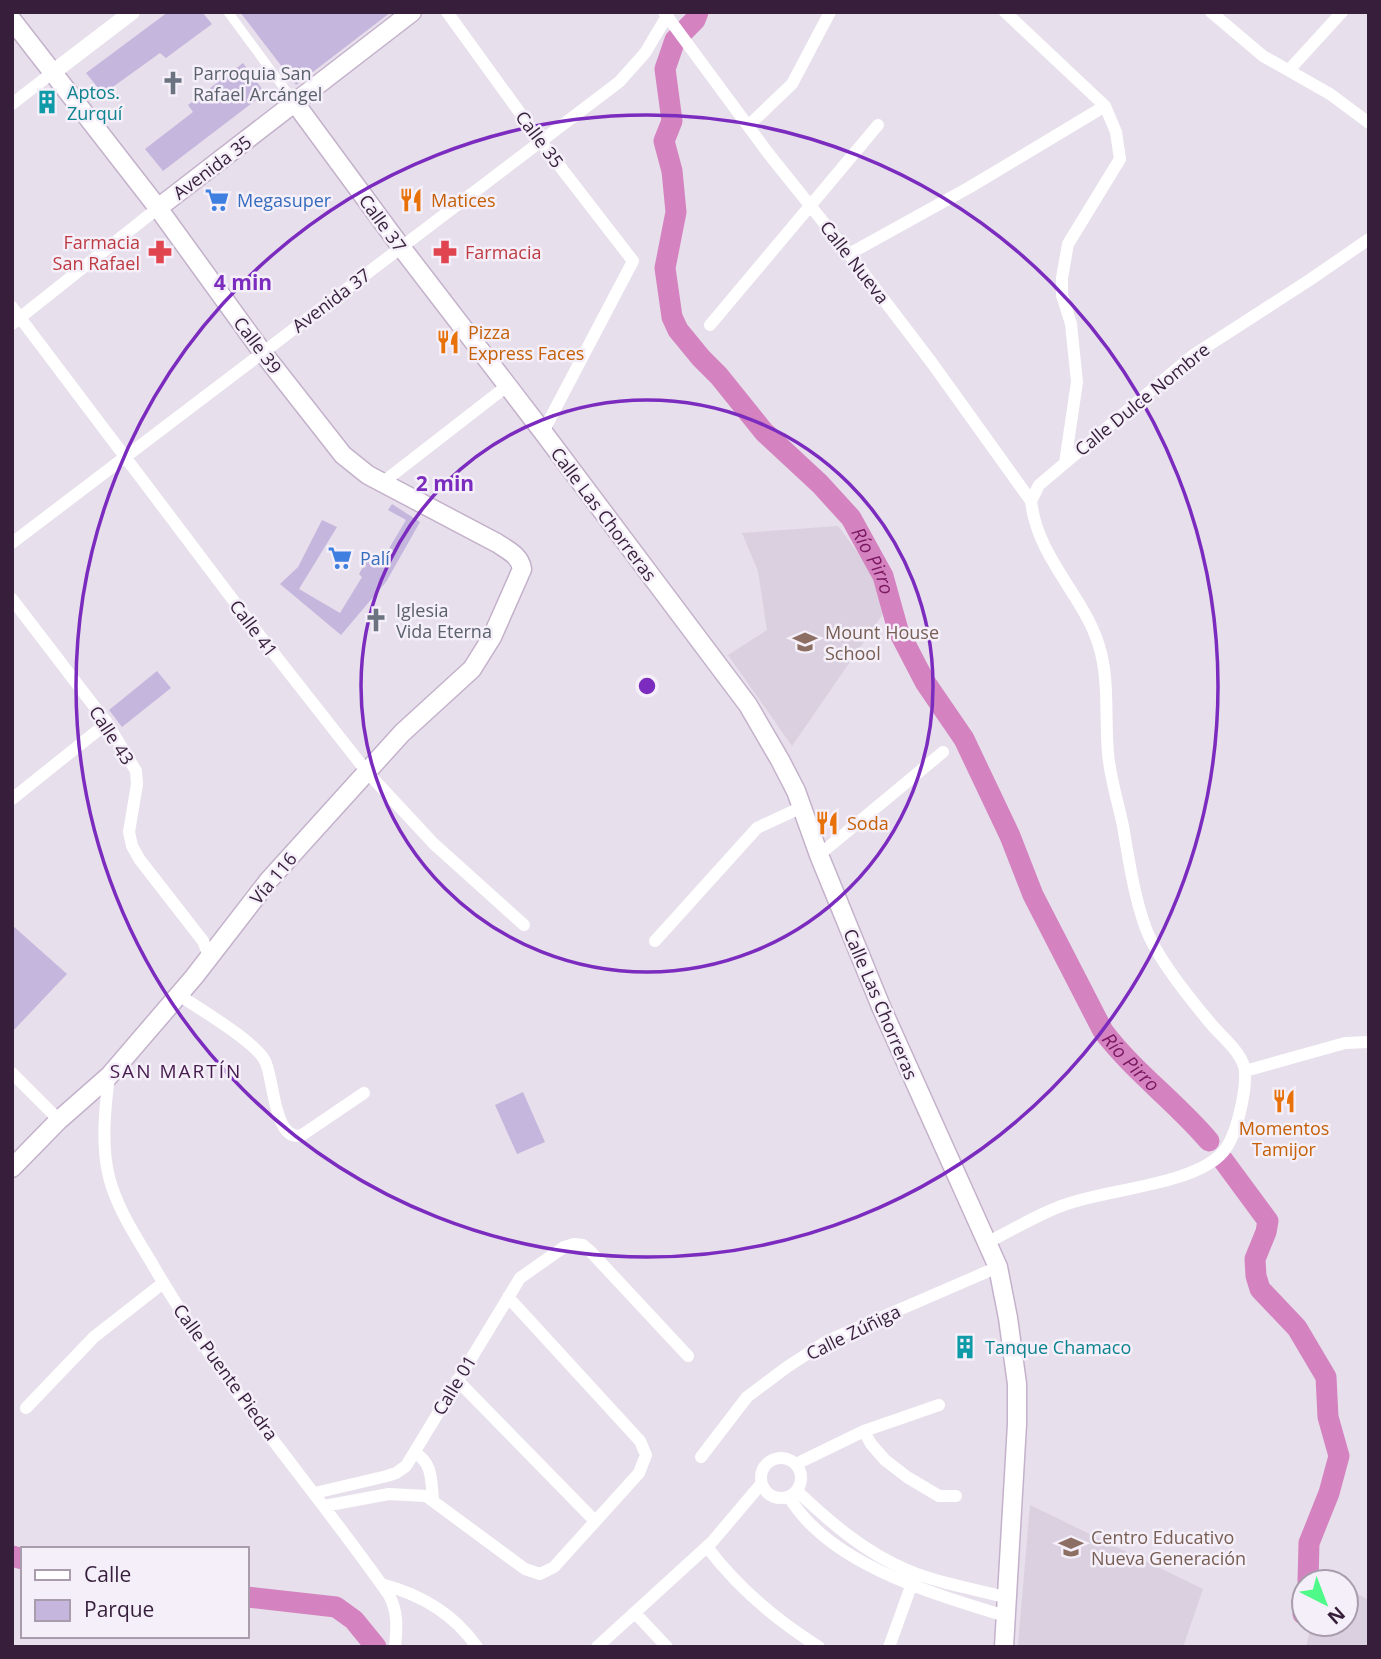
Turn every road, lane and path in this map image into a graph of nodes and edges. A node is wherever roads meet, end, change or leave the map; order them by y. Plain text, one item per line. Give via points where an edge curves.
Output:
1 (132, 12) edge
2 (228, 12) edge
3 (412, 12) edge
4 (447, 12) edge
5 (830, 12) edge
6 (1005, 12) edge
7 (1211, 12) edge
8 (1342, 12) edge
9 (669, 18) edge
10 (12, 20) edge
11 (1289, 70) junction
12 (52, 73) junction
13 (295, 103) junction
14 (12, 104) edge
15 (1105, 106) junction
16 (1369, 123) edge
17 (878, 125) dead end
18 (748, 126) junction
19 (541, 142) junction
20 (810, 205) junction
21 (158, 208) junction
22 (1369, 239) edge
23 (401, 247) junction
24 (849, 254) junction
25 (15, 316) edge
26 (710, 325) dead end
27 (263, 353) junction
28 (507, 386) junction
29 (543, 432) junction
30 (126, 457) junction
31 (1065, 463) junction
32 (382, 483) junction
33 (1031, 501) junction
34 (12, 543) edge
35 (519, 579) joint
36 (12, 598) edge
37 (107, 723) junction
38 (943, 752) dead end
39 (367, 772) junction
40 (12, 799) edge
41 (802, 807) junction
42 (819, 855) junction
43 (524, 925) dead end
44 (654, 942) dead end
45 (209, 956) junction
46 (179, 995) junction
47 (1369, 1042) edge
48 (1245, 1071) junction
49 (12, 1073) edge
50 (109, 1076) junction
51 (364, 1093) dead end
52 (59, 1120) junction
53 (12, 1168) edge
54 (988, 1242) junction
55 (998, 1267) junction
56 (163, 1283) junction
57 (508, 1297) junction
58 (688, 1356) dead end
59 (457, 1380) junction
60 (939, 1405) dead end
61 (26, 1408) dead end
62 (864, 1431) junction
63 (415, 1453) junction
64 (701, 1457) dead end
65 (796, 1464) junction
66 (761, 1484) junction
67 (315, 1493) junction
68 (793, 1494) junction
69 (957, 1496) dead end
70 (433, 1500) junction
71 (324, 1506) junction
72 (596, 1521) junction
73 (707, 1547) junction
74 (914, 1579) junction
75 (381, 1584) junction
76 (1006, 1597) junction
77 (635, 1613) junction
78 (1005, 1616) junction
79 (395, 1647) edge
80 (477, 1647) edge
81 (597, 1647) edge
82 (667, 1647) edge
83 (819, 1647) edge
84 (889, 1647) edge
85 (1004, 1647) edge

1 - 12 street
2 - 13 street, Calle 37
3 - 13 main road, Avenida 35
4 - 19 street, Calle 35
5 - 18 street via 792,83
6 - 15 street
7 - 11 street via 1263,56
8 - 11 street
9 - 18 street, Calle Nueva
9 - 19 street, Avenida 37 via 631,71
10 - 12 main road, Calle 39
11 - 16 street
12 - 14 street
12 - 21 main road, Calle 39
13 - 21 main road, Avenida 35
13 - 23 main road, Calle 37
15 - 24 street
15 - 31 street via 1116,132 1120,159 1068,244 1062,278 1077,382
17 - 20 street
18 - 20 street, Calle Nueva
19 - 23 street, Avenida 37
19 - 29 street, Calle 35 via 634,264
20 - 24 street, Calle Nueva
20 - 26 street
21 - 25 street, Avenida 35
21 - 27 main road, Calle 39
22 - 31 street, Calle Dulce Nombre via 1192,356
23 - 27 street, Avenida 37
23 - 28 main road, Calle 37
24 - 33 street, Calle Nueva
25 - 30 street, Calle 41
27 - 30 street, Avenida 37
27 - 32 main road, Calle 39 via 343,455
28 - 29 main road, Calle 37
28 - 32 street
29 - 41 main road, Calle Las Chorreras via 748,705
30 - 34 street, Avenida 37
30 - 39 street, Calle 41
31 - 33 street, Calle Dulce Nombre via 1039,485
32 - 35 main road, Calle 39 via 515,555 522,564
33 - 48 street via 1033,520 1045,548 1101,653 1108,755 1147,932
35 - 39 main road, Vía 116 via 472,669
36 - 37 street, Calle 43
37 - 40 street
37 - 45 street, Calle 43 via 136,771 129,832 132,846 203,941
38 - 42 street
39 - 43 street, Calle 41 via 434,844
39 - 45 main road, Vía 116 via 269,880
41 - 42 main road, Calle Las Chorreras
41 - 44 street via 757,828
42 - 54 main road, Calle Las Chorreras via 882,1009
45 - 46 main road, Vía 116
46 - 50 main road, Vía 116
46 - 51 street via 263,1056 280,1119 289,1135 302,1135
47 - 48 street via 1345,1043
48 - 54 street via 1238,1118 1225,1150 1215,1160 1192,1172 1064,1205
49 - 52 street
50 - 52 main road, Vía 116
50 - 56 street, Calle Puente Piedra via 104,1138 108,1175
52 - 53 main road, Vía 116
54 - 55 main road, Calle Las Chorreras
55 - 64 street, Calle Zúñiga via 827,1341 747,1397
55 - 76 main road, Calle Las Chorreras via 1017,1384
56 - 61 street via 94,1337
56 - 67 street, Calle Puente Piedra
57 - 58 street, Calle 01 via 520,1278 565,1247 583,1245
57 - 59 street, Calle 01
57 - 72 street via 640,1441 646,1455 639,1473
59 - 63 street, Calle 01
59 - 72 street
60 - 62 street
62 - 65 street
62 - 69 street via 885,1460 907,1477 939,1496
63 - 67 street, Calle 01 via 396,1473
63 - 70 street via 430,1470
65 - 66 street via 784,1458 771,1460 762,1470
65 - 68 street via 801,1475
66 - 68 street via 772,1497
66 - 73 street
67 - 71 street, Calle Puente Piedra
68 - 74 street via 799,1513 858,1559
70 - 71 street via 389,1494
70 - 72 street via 525,1569 540,1574 554,1567
71 - 75 street, Calle Puente Piedra
73 - 77 street
73 - 83 street via 763,1607
74 - 76 street
74 - 78 street
74 - 84 street
75 - 79 street, Calle Puente Piedra via 395,1608
75 - 80 street via 412,1593 442,1611
76 - 78 main road, Calle Las Chorreras
77 - 81 street
77 - 82 street
78 - 85 main road, Calle Las Chorreras

